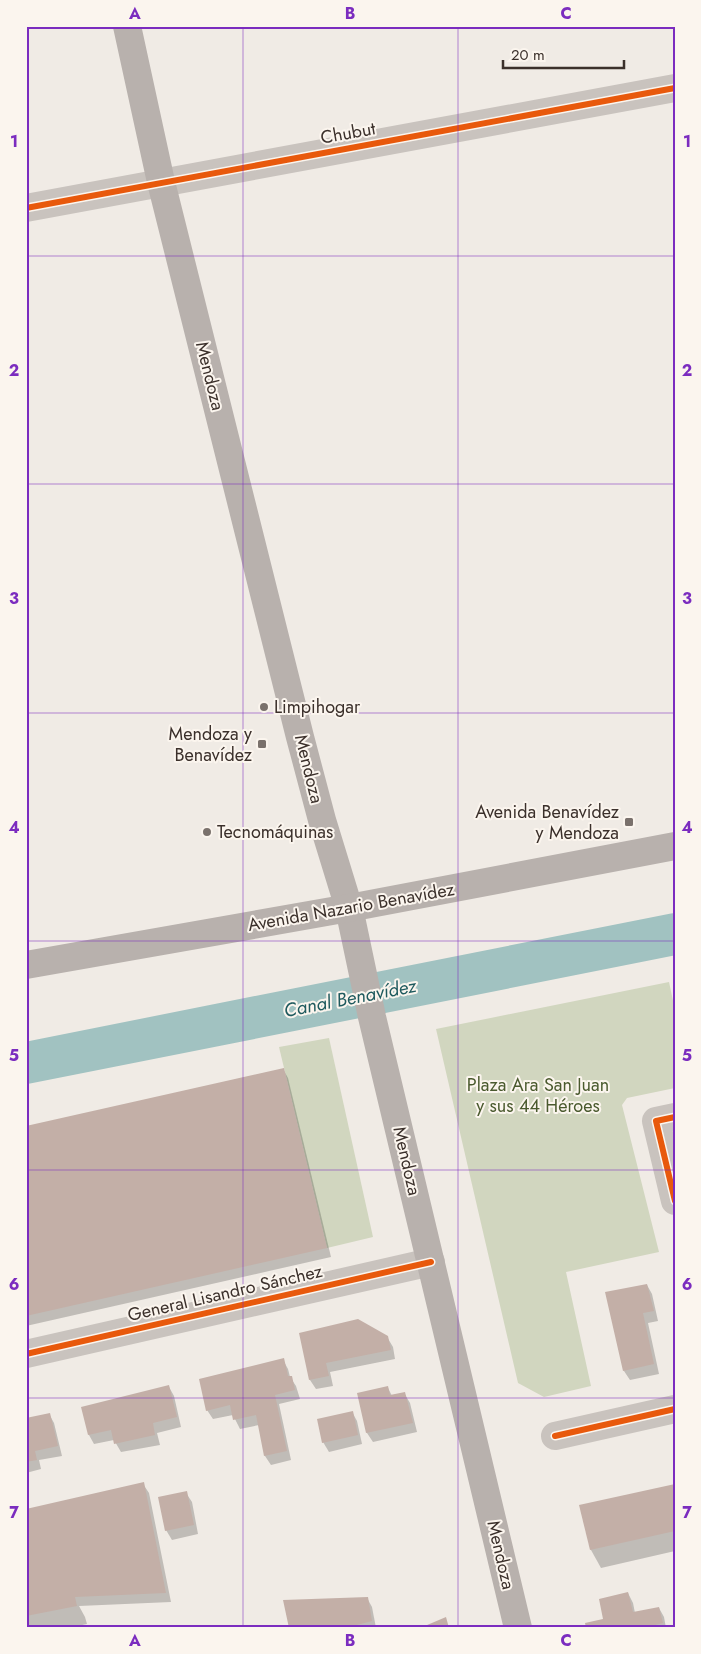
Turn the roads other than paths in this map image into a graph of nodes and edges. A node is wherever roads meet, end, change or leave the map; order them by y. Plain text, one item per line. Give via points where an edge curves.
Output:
1 (127, 26) edge
2 (675, 88) edge
3 (161, 182) junction
4 (26, 208) edge
5 (675, 846) edge
6 (349, 908) junction
7 (26, 965) edge
8 (665, 1119) edge
9 (675, 1201) edge
10 (431, 1262) junction
11 (26, 1354) edge
12 (675, 1409) edge
13 (555, 1436) dead end
14 (518, 1628) edge

1 - 3 main road, Mendoza
2 - 3 street, Chubut
3 - 4 street, Chubut
3 - 6 main road, Mendoza via 322,820
5 - 6 main road, Avenida Nazario Benavídez
6 - 7 main road, Avenida Nazario Benavídez
6 - 10 main road, Mendoza
8 - 9 street
10 - 11 street, General Lisandro Sánchez
10 - 14 main road, Mendoza
12 - 13 street

